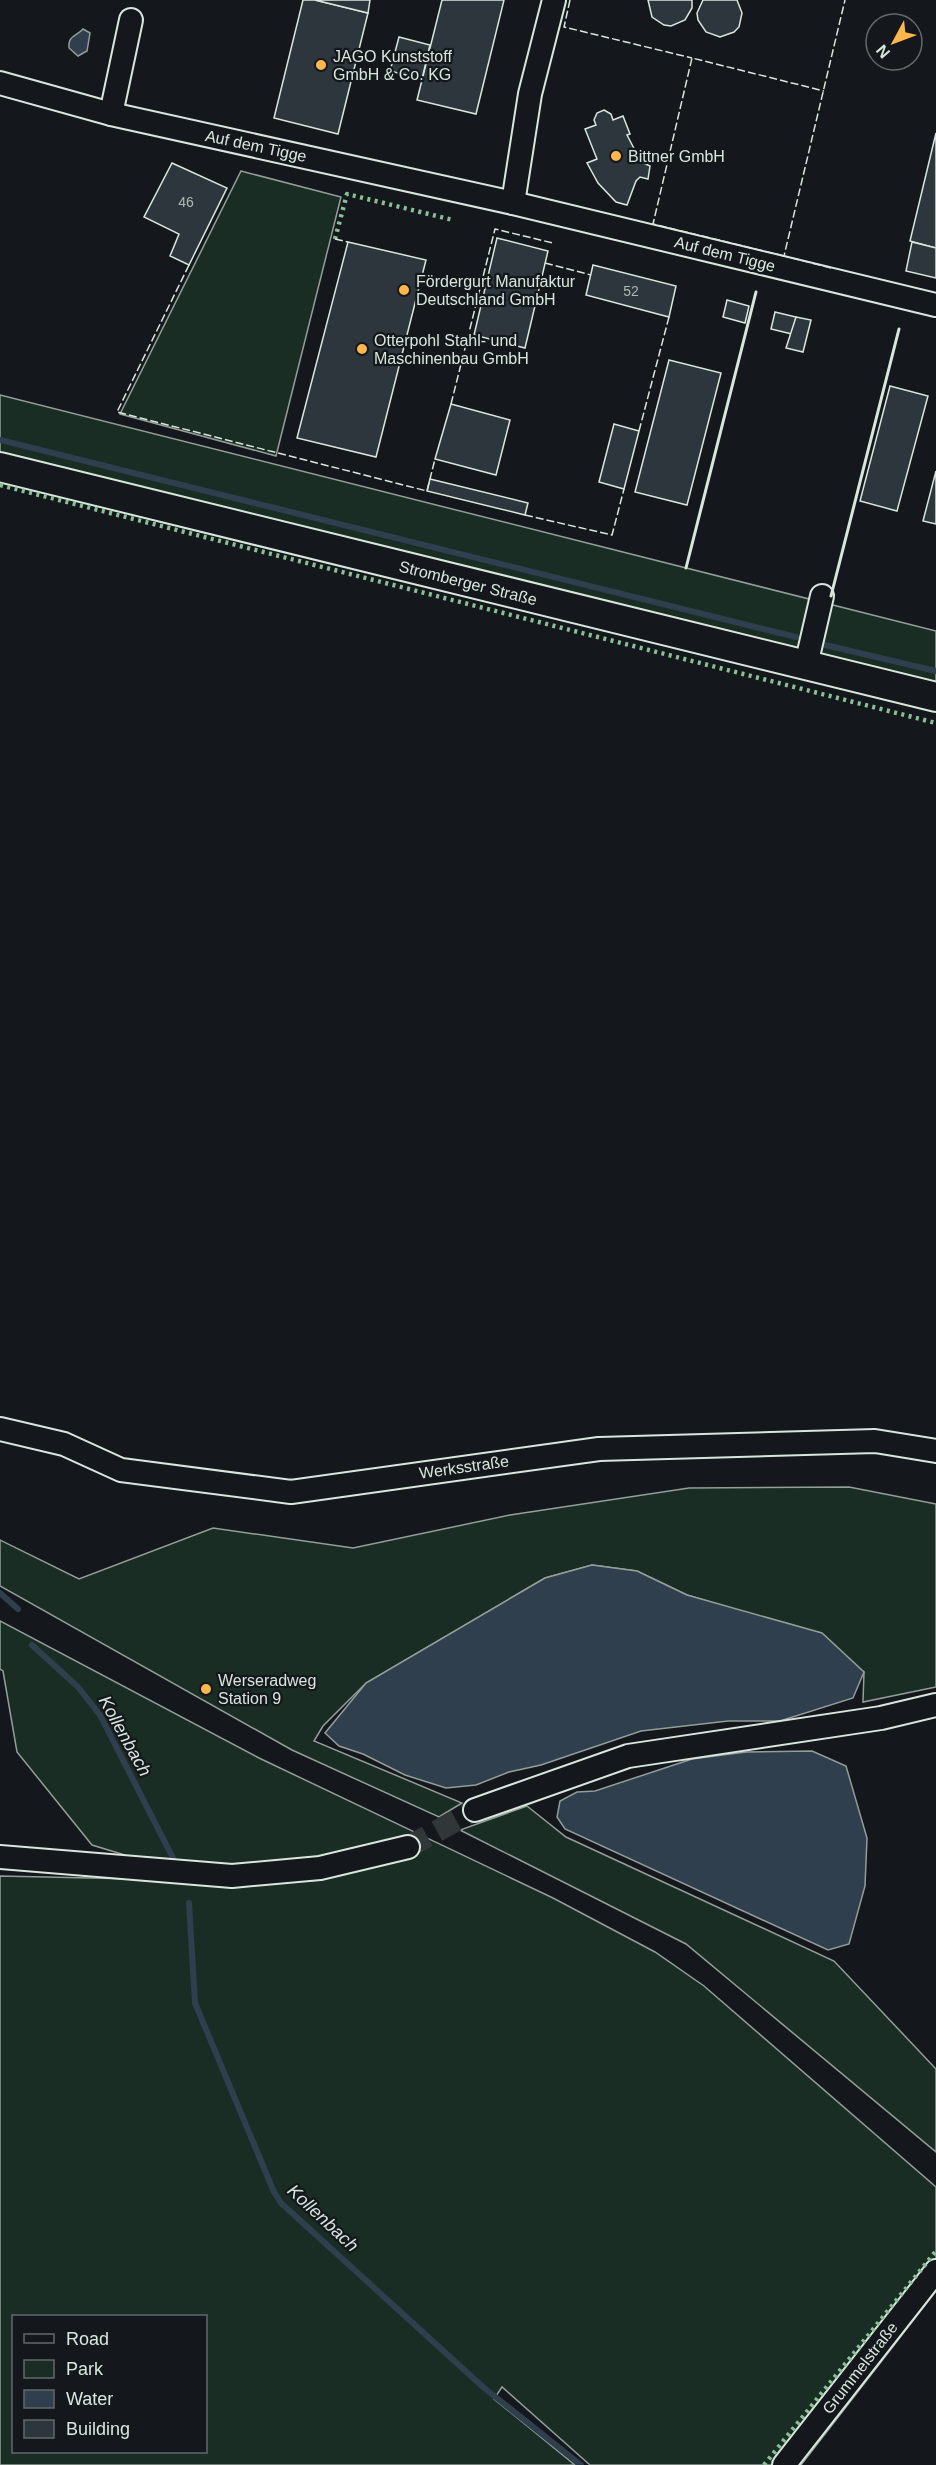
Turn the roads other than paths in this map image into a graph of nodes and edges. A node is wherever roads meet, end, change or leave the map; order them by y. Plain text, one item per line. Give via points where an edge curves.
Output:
1 (554, 0) edge
2 (131, 20) dead end
3 (0, 83) edge
4 (111, 114) junction
5 (513, 203) junction
6 (936, 305) edge
7 (0, 467) edge
8 (822, 596) dead end
9 (806, 665) junction
10 (936, 697) edge
11 (0, 1430) edge
12 (936, 1451) edge
13 (936, 1705) edge
14 (475, 1810) tunnel mouth
15 (408, 1847) tunnel mouth
16 (0, 1857) edge
17 (936, 2271) edge
18 (784, 2465) edge

1 - 5 street via 530,94
2 - 4 street
3 - 4 street, Auf dem Tigge
4 - 5 street, Auf dem Tigge
5 - 6 street, Auf dem Tigge
7 - 9 main road, Stromberger Straße
8 - 9 street
9 - 10 main road, Stromberger Straße
11 - 12 street, Werksstraße via 64,1444 121,1470 291,1492 599,1449 875,1441
13 - 14 street via 881,1718 628,1756
15 - 16 street via 320,1868 232,1876
17 - 18 street, Grummelstraße

